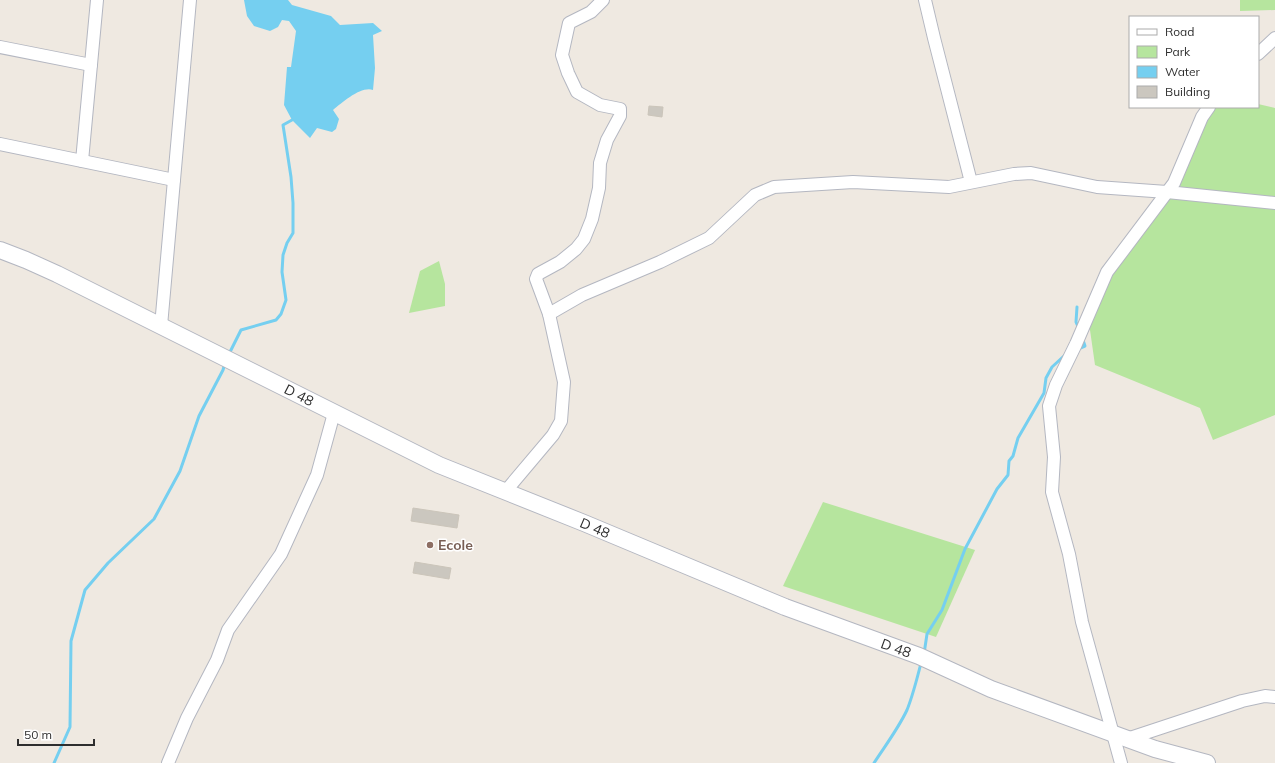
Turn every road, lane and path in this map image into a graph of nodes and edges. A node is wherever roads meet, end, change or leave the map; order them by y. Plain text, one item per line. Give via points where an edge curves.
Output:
1 (97, 0) edge
2 (190, 0) edge
3 (603, 0) edge
4 (925, 0) edge
5 (1275, 38) edge
6 (0, 47) edge
7 (1259, 53) edge
8 (91, 65) junction
9 (1208, 108) edge
10 (0, 144) edge
11 (82, 161) junction
12 (174, 180) junction
13 (971, 182) junction
14 (1167, 192) junction
15 (1275, 203) edge
16 (0, 250) edge
17 (549, 314) junction
18 (161, 326) junction
19 (334, 413) junction
20 (505, 492) junction
21 (1275, 697) edge
22 (1121, 736) junction
23 (168, 763) edge
24 (1121, 763) edge
25 (1208, 763) edge

1 - 8 street
2 - 12 street
3 - 17 street via 591,12 568,23 562,55 577,92 600,105 620,109 620,116 607,140 600,163 599,188 592,219 584,239 576,249 560,262 538,274 536,279
4 - 13 street
5 - 7 street
6 - 8 street
8 - 11 street
9 - 14 street via 1174,183
10 - 11 street
11 - 12 street
12 - 18 street
13 - 14 street via 1031,173 1097,187
13 - 17 street via 949,186 853,182 774,187 755,195 709,238 582,295
14 - 15 street
14 - 22 street via 1107,272 1049,406 1054,457 1052,492 1103,700
16 - 18 street, D 48 via 57,274
17 - 20 street via 564,382 561,421 553,435
18 - 19 street, D 48
19 - 20 street, D 48 via 439,466
19 - 23 street via 317,475 281,554 228,630 217,660 186,718
20 - 22 street, D 48 via 785,607
21 - 22 street via 1265,696 1242,701
22 - 24 street
22 - 25 street, D 48 via 1155,749

